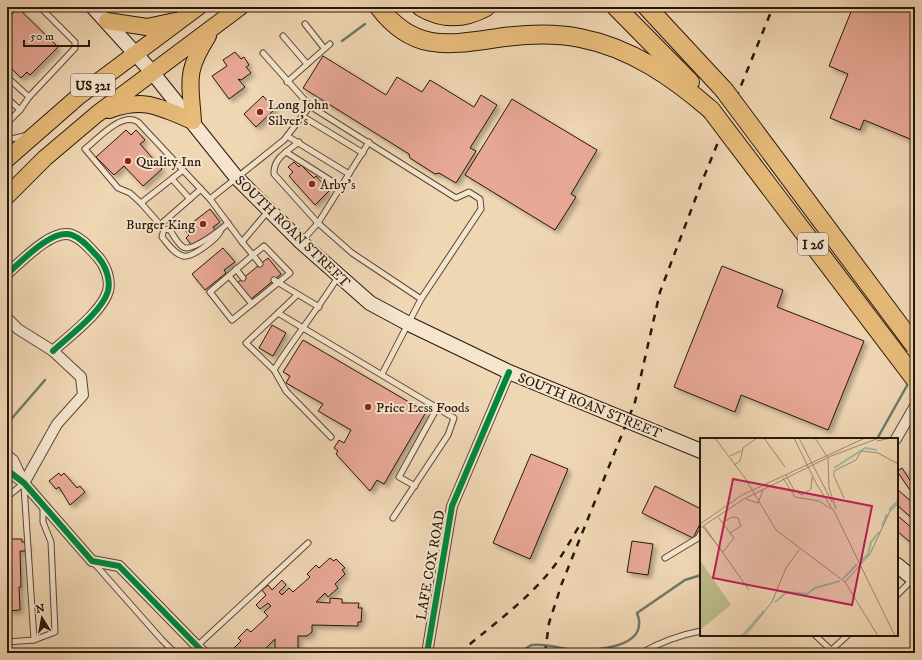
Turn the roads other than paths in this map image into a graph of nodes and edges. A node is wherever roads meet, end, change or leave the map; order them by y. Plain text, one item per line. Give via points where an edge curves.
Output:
1 (40, 7) edge
2 (93, 7) edge
3 (198, 7) edge
4 (240, 7) edge
5 (379, 7) edge
6 (421, 7) edge
7 (486, 7) edge
8 (616, 7) edge
9 (648, 7) edge
10 (665, 7) edge
11 (181, 20) junction
12 (107, 21) junction
13 (305, 24) dead end
14 (213, 28) junction
15 (283, 36) dead end
16 (330, 44) dead end
17 (324, 48) junction
18 (263, 53) dead end
19 (135, 54) junction
20 (306, 64) junction
21 (701, 65) junction
22 (152, 72) junction
23 (7, 77) edge
24 (287, 82) junction
25 (29, 97) junction
26 (7, 98) edge
27 (310, 106) junction
28 (20, 110) junction
29 (711, 110) junction
30 (97, 114) junction
31 (302, 116) junction
32 (193, 121) junction
33 (7, 123) edge
34 (35, 133) junction
35 (287, 136) junction
36 (7, 140) edge
37 (299, 142) junction
38 (369, 142) junction
39 (286, 152) junction
40 (363, 153) junction
41 (7, 159) edge
42 (183, 170) junction
43 (349, 174) junction
44 (236, 177) junction
45 (172, 178) junction
46 (341, 187) junction
47 (201, 189) junction
48 (7, 196) edge
49 (190, 199) junction
50 (210, 199) junction
51 (141, 203) junction
52 (269, 210) junction
53 (228, 223) junction
54 (318, 223) junction
55 (162, 227) junction
56 (221, 230) junction
57 (242, 242) junction
58 (301, 242) junction
59 (253, 255) junction
60 (260, 264) dead end
61 (236, 269) junction
62 (7, 274) edge
63 (229, 276) junction
64 (338, 277) junction
65 (243, 278) dead end
66 (274, 280) dead end
67 (279, 283) junction
68 (297, 295) junction
69 (421, 299) junction
70 (252, 304) junction
71 (319, 307) junction
72 (278, 313) junction
73 (8, 320) edge
74 (409, 324) junction
75 (304, 327) junction
76 (915, 346) edge
77 (53, 351) junction
78 (274, 370) junction
79 (509, 372) junction
80 (382, 374) junction
81 (915, 379) edge
82 (915, 406) edge
83 (437, 408) junction
84 (331, 437) dead end
85 (897, 438) edge
86 (700, 451) edge
87 (7, 455) edge
88 (7, 470) edge
89 (24, 483) junction
90 (415, 486) junction
91 (7, 497) edge
92 (43, 504) junction
93 (393, 518) dead end
94 (700, 535) edge
95 (308, 543) dead end
96 (665, 558) dead end
97 (92, 560) junction
98 (898, 566) edge
99 (914, 579) edge
100 (898, 594) edge
101 (700, 631) edge
102 (816, 636) edge
103 (847, 636) edge
104 (34, 640) junction
105 (7, 642) edge
106 (201, 649) edge
107 (830, 652) edge
108 (175, 653) edge
109 (426, 653) edge
110 (641, 653) edge

1 - 25 lane via 75,42 75,48
2 - 12 main road, SOUTH ROAN STREET
3 - 11 highway, US 321
4 - 14 highway, US 321
5 - 29 highway via 392,23 404,32 432,43 457,45 505,37 540,35 580,38 601,43 640,58 678,83
6 - 7 highway via 439,15 457,16 475,13
8 - 29 highway, I 26 via 693,86
9 - 21 highway, I 26
10 - 21 highway
11 - 12 highway via 147,27
11 - 19 highway, US 321
12 - 19 main road, SOUTH ROAN STREET
13 - 17 lane
14 - 22 highway, US 321
14 - 32 highway via 198,51 191,69
15 - 20 lane
16 - 17 lane
17 - 20 lane
18 - 24 lane
19 - 22 main road, SOUTH ROAN STREET
19 - 34 highway, US 321
20 - 24 lane
21 - 76 highway, I 26, bridge via 724,90
22 - 30 highway, US 321
22 - 32 main road, SOUTH ROAN STREET
23 - 25 lane
24 - 27 lane
25 - 28 lane
26 - 28 lane
27 - 31 lane
27 - 38 lane
28 - 33 lane
29 - 81 highway, I 26, bridge
30 - 32 highway via 127,104 142,103
30 - 48 highway, US 321 via 45,158
31 - 35 lane
31 - 40 lane
32 - 44 main road, SOUTH ROAN STREET
34 - 36 lane
34 - 41 highway, US 321
35 - 37 lane
35 - 44 lane
37 - 39 lane
37 - 43 lane
38 - 40 lane
38 - 69 lane via 456,198 469,192 480,199 481,209
39 - 46 lane
39 - 54 lane via 276,163 274,174
40 - 43 lane
42 - 45 lane
42 - 47 lane
42 - 51 lane via 133,119 121,119 85,149 118,188 130,193
43 - 46 lane
44 - 50 lane
44 - 52 main road, SOUTH ROAN STREET
45 - 49 lane
45 - 51 lane
46 - 54 lane
47 - 49 lane
47 - 50 lane
49 - 55 lane
50 - 53 lane
51 - 55 lane
52 - 57 lane
52 - 58 main road, SOUTH ROAN STREET
53 - 56 lane
53 - 57 lane
54 - 58 lane
54 - 69 lane via 352,253
55 - 56 lane via 170,230 186,249 194,247
55 - 56 lane via 162,237 177,254 184,256 193,254 218,237
57 - 59 lane
58 - 64 main road, SOUTH ROAN STREET
59 - 60 lane
59 - 61 lane
59 - 67 lane via 264,246 290,273
61 - 63 lane
61 - 65 lane
62 - 77 street via 40,244 55,236 72,234 84,242 103,263 107,273 108,290 97,309
63 - 70 lane
63 - 70 lane via 210,292 232,320
64 - 71 lane
64 - 74 main road, SOUTH ROAN STREET via 370,303
66 - 67 lane
67 - 68 lane
67 - 70 lane via 258,296
68 - 71 lane
68 - 72 lane
69 - 74 lane
71 - 75 lane
72 - 75 lane
72 - 78 lane via 246,343
73 - 77 street
74 - 79 main road, SOUTH ROAN STREET
74 - 80 lane
75 - 78 lane
75 - 80 lane
77 - 89 street via 80,377 83,395 57,424
78 - 84 lane via 286,391
79 - 86 main road, SOUTH ROAN STREET
79 - 109 street, LAFE COX ROAD via 452,506
80 - 83 lane
82 - 85 street
83 - 90 lane via 399,477
83 - 90 lane via 454,418 448,435
87 - 89 street via 13,460
88 - 89 street
89 - 91 lane
89 - 92 street
89 - 104 lane
90 - 93 lane
92 - 97 street
92 - 104 lane via 43,522 50,542 55,632
94 - 96 lane
95 - 106 lane
97 - 106 street via 119,566
97 - 108 lane
98 - 99 main road
99 - 100 lane
101 - 110 lane via 664,641
102 - 107 lane
103 - 107 lane
104 - 105 lane

